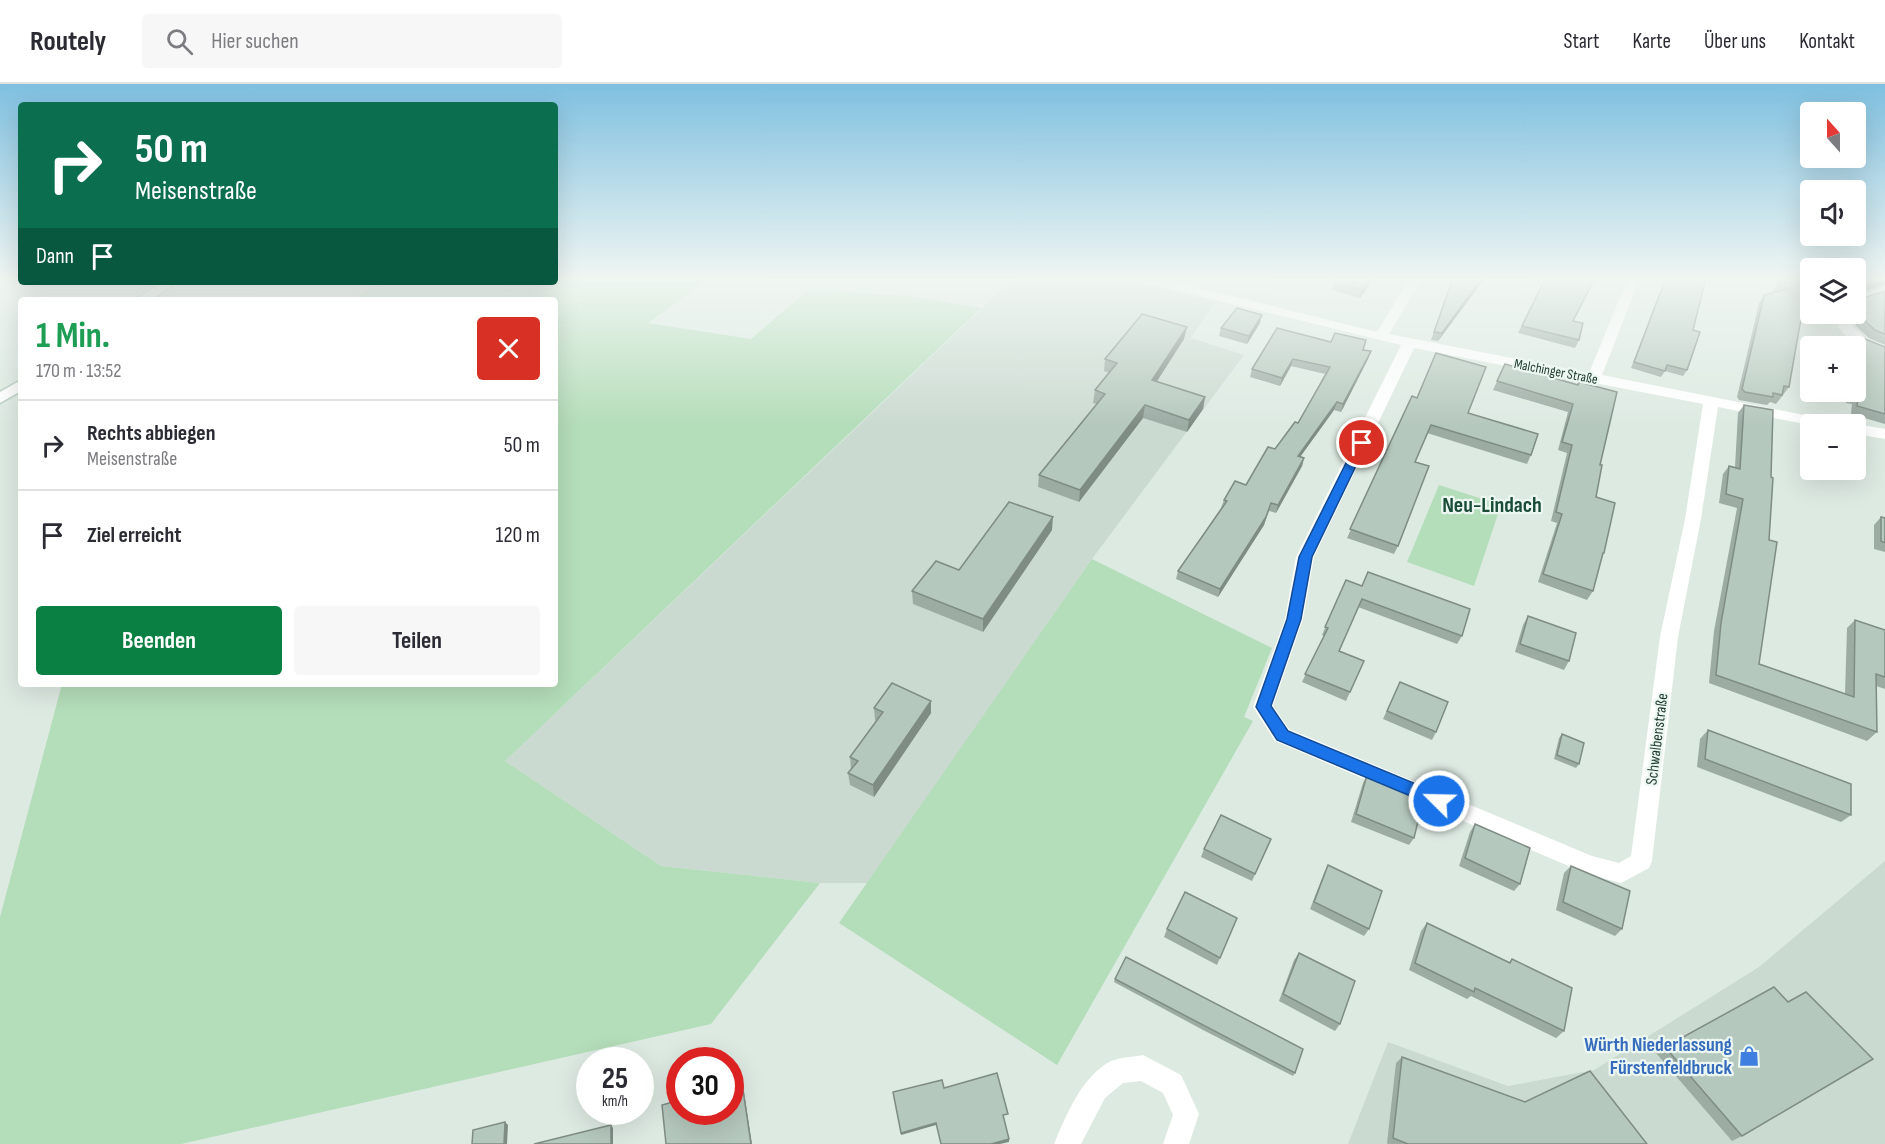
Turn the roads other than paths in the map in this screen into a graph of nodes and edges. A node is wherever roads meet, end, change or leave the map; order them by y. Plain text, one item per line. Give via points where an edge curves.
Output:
1 (1343, 327) edge
2 (1387, 327) edge
3 (1614, 327) edge
4 (1845, 327) edge
5 (1382, 337) junction
6 (1409, 343) junction
7 (1885, 352) edge
8 (1594, 378) junction
9 (18, 386) edge
10 (0, 399) edge
11 (1711, 402) junction
12 (1800, 418) edge
13 (1866, 431) edge
14 (1885, 434) edge
15 (1067, 1144) edge
16 (1176, 1144) edge

1 - 5 street, Malchinger Straße
2 - 5 street
3 - 8 street
4 - 7 street via 1863,344
5 - 6 street, Malchinger Straße
6 - 8 street, Malchinger Straße
6 - 11 street, Schwalbenstraße via 1305,557 1294,619 1263,707 1282,735 1590,865 1621,873 1641,861 1669,637
8 - 11 street, Malchinger Straße
9 - 10 street
11 - 12 street, Malchinger Straße
13 - 14 street
15 - 16 street via 1096,1089 1118,1071 1143,1068 1172,1084 1186,1114

